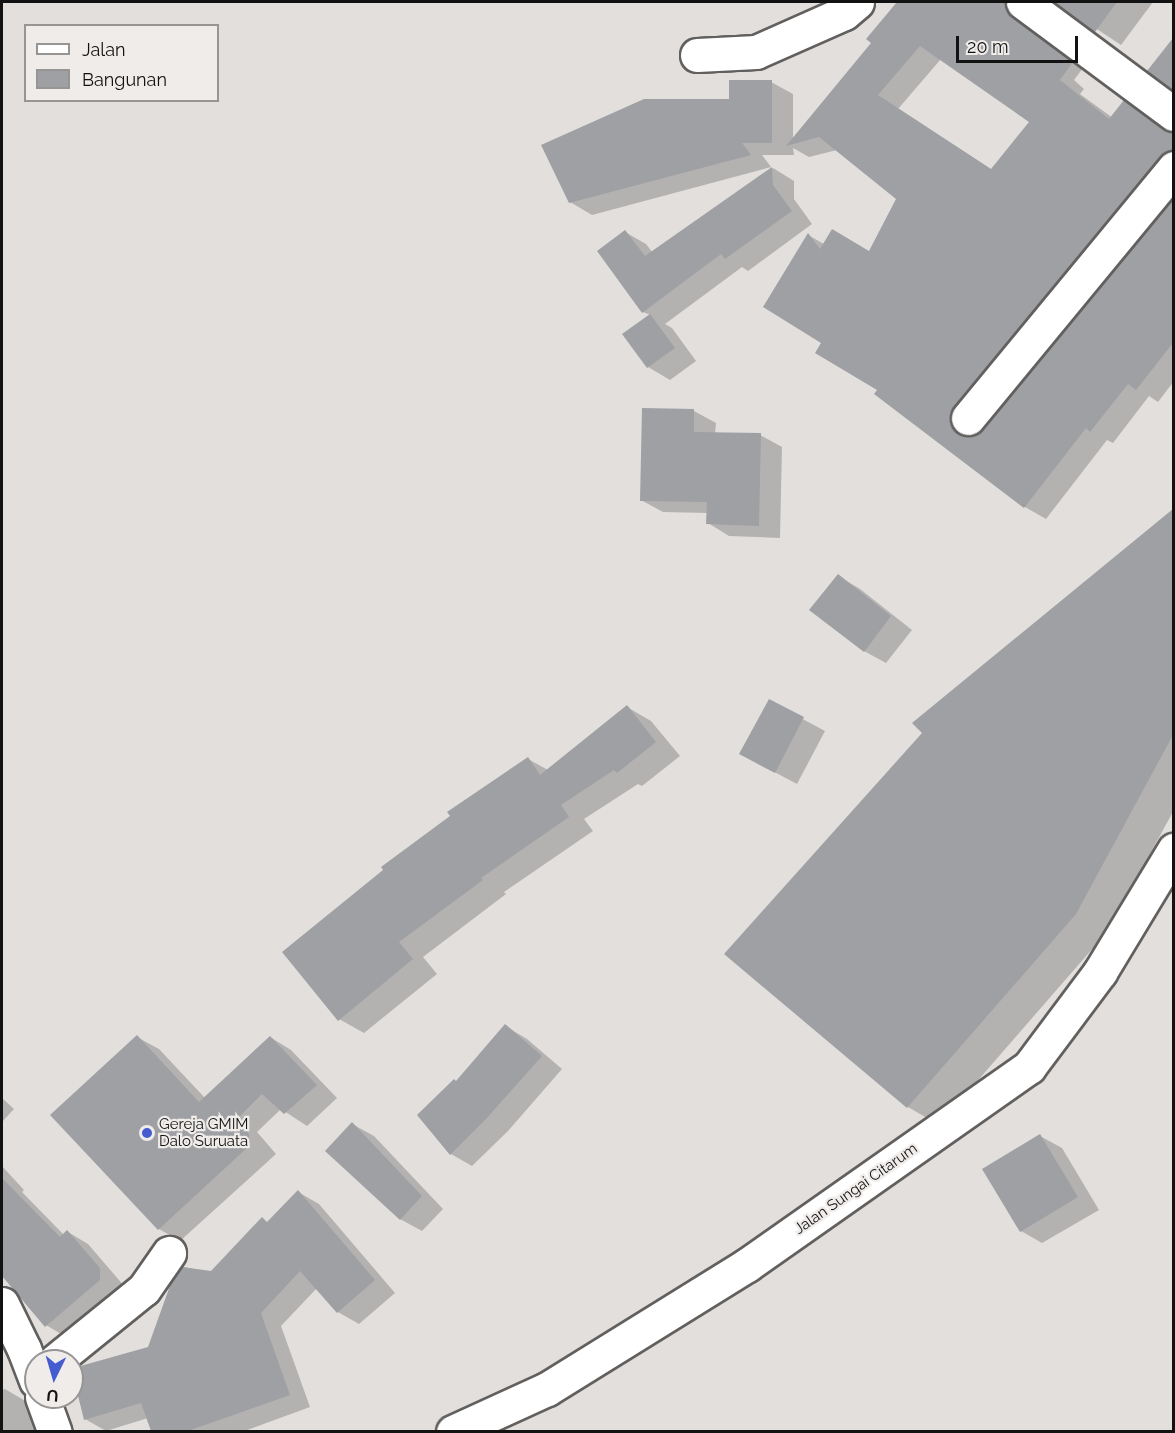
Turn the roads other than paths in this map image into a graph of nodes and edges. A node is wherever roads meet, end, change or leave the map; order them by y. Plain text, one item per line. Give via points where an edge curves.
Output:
1 (857, 2) edge
2 (1023, 2) edge
3 (697, 55) dead end
4 (1173, 114) edge
5 (1173, 168) edge
6 (968, 418) dead end
7 (1173, 850) edge
8 (169, 1253) dead end
9 (2, 1304) edge
10 (24, 1349) edge
11 (75, 1349) edge
12 (49, 1409) edge
13 (55, 1431) edge
14 (453, 1431) edge

1 - 3 street via 844,13 756,52
2 - 4 street
5 - 6 street
7 - 14 street, Jalan Sungai Citarum via 1100,972 1029,1067 747,1265 547,1389
8 - 11 street via 144,1289
9 - 10 street
12 - 13 street

